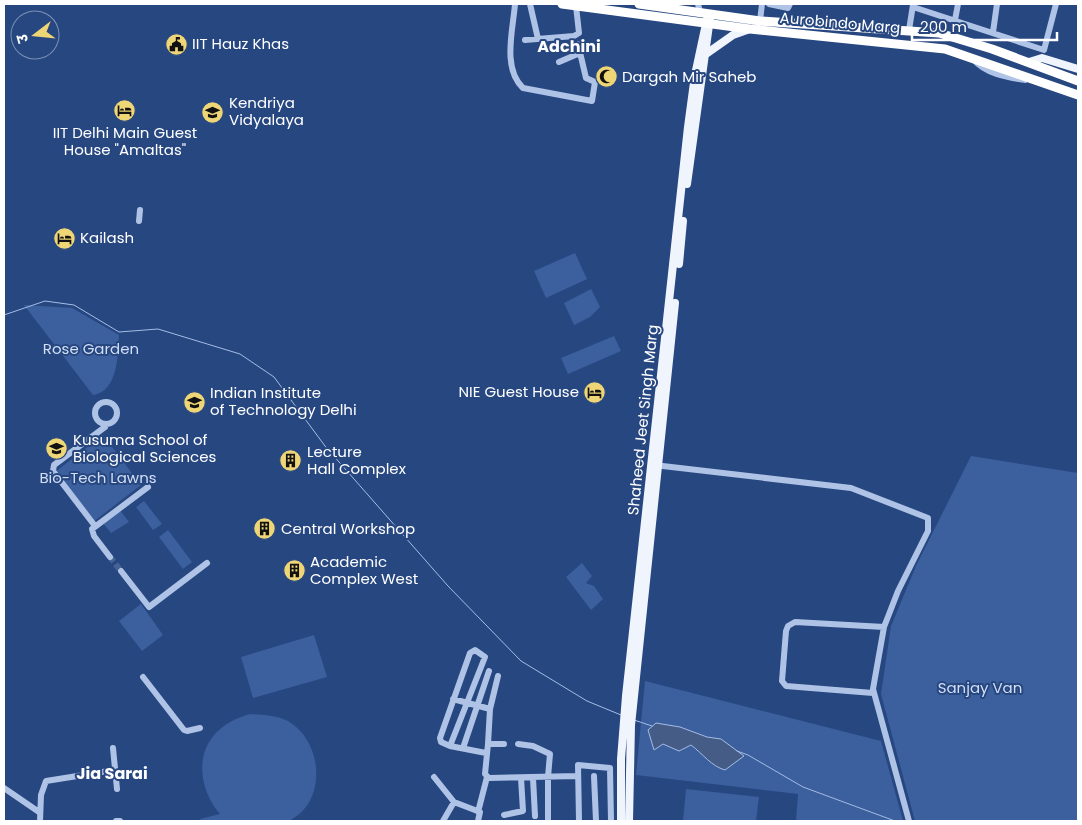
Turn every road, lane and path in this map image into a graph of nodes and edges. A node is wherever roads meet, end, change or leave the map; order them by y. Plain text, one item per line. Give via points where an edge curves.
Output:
1 (515, 4) edge
2 (530, 4) edge
3 (562, 4) edge
4 (639, 4) edge
5 (762, 4) edge
6 (769, 4) edge
7 (790, 4) edge
8 (958, 4) edge
9 (997, 4) edge
10 (1056, 4) edge
11 (576, 6) junction
12 (913, 6) edge
13 (699, 8) edge
14 (710, 13) junction
15 (955, 20) junction
16 (760, 21) junction
17 (708, 23) junction
18 (750, 29) junction
19 (909, 30) junction
20 (993, 32) junction
21 (538, 39) junction
22 (525, 40) dead end
23 (578, 44) dead end
24 (580, 53) junction
25 (706, 54) junction
26 (559, 62) dead end
27 (1029, 62) junction
28 (1078, 69) edge
29 (1078, 81) edge
30 (1078, 95) edge
31 (592, 101) junction
32 (591, 110) dead end
33 (140, 210) dead end
34 (139, 220) dead end
35 (103, 424) dead end
36 (655, 465) junction
37 (148, 487) dead end
38 (95, 526) junction
39 (110, 557) tunnel mouth
40 (207, 564) dead end
41 (121, 571) tunnel mouth
42 (884, 627) junction
43 (489, 671) dead end
44 (498, 676) dead end
45 (143, 677) dead end
46 (874, 693) junction
47 (453, 699) junction
48 (467, 702) junction
49 (478, 706) junction
50 (490, 709) junction
51 (628, 718) junction
52 (200, 728) dead end
53 (488, 744) junction
54 (504, 744) dead end
55 (518, 744) dead end
56 (450, 746) junction
57 (113, 748) dead end
58 (463, 748) junction
59 (486, 753) junction
60 (115, 770) junction
61 (577, 776) junction
62 (594, 776) dead end
63 (434, 777) dead end
64 (487, 777) junction
65 (548, 777) junction
66 (521, 778) junction
67 (533, 778) junction
68 (4, 788) edge
69 (117, 789) dead end
70 (454, 802) junction
71 (40, 812) junction
72 (504, 815) dead end
73 (535, 816) dead end
74 (479, 818) edge
75 (40, 821) edge
76 (116, 821) edge
77 (120, 821) edge
78 (443, 821) edge
79 (548, 821) edge
80 (579, 821) edge
81 (596, 821) edge
82 (611, 821) edge
83 (621, 821) edge
84 (629, 821) edge
85 (909, 821) edge

1 - 31 street via 511,64 519,84 527,90
2 - 21 street
3 - 11 highway, Aurobindo Marg
4 - 13 highway
5 - 16 street
6 - 7 street via 788,8
8 - 15 street
9 - 20 street
10 - 20 street via 1044,50
11 - 17 highway, Aurobindo Marg
11 - 21 street via 579,33
12 - 15 street
12 - 19 street
13 - 14 highway, Aurobindo Marg
14 - 16 highway, Aurobindo Marg
14 - 17 main road
15 - 20 street
16 - 19 highway, Aurobindo Marg
17 - 18 highway, Aurobindo Marg
17 - 25 main road, Shaheed Jeet Singh Marg
17 - 36 main road, Shaheed Jeet Singh Marg via 688,127
18 - 25 main road via 733,35
18 - 30 highway, Aurobindo Marg via 945,49
19 - 27 highway, Aurobindo Marg via 956,37
21 - 22 street
23 - 24 street
24 - 26 street
24 - 31 street via 586,78 595,82
25 - 36 main road, Shaheed Jeet Singh Marg via 686,193
27 - 28 main road via 1042,58
27 - 29 highway, Aurobindo Marg
31 - 32 street
33 - 34 street
35 - 38 street via 54,465 53,471
36 - 42 street via 851,488 926,515 928,531
36 - 51 main road, Shaheed Jeet Singh Marg
37 - 38 street
38 - 39 street via 92,534
40 - 41 street via 149,607
42 - 46 street
42 - 46 street via 795,622 786,631 782,681 786,686
43 - 49 street
44 - 50 street
45 - 52 street via 184,730
46 - 85 street
47 - 48 street
47 - 48 street via 470,653 475,650 485,656
47 - 56 street via 440,738
48 - 49 street
48 - 56 street
49 - 50 street
49 - 58 street
50 - 53 street
51 - 83 main road, Shaheed Jeet Singh Marg via 621,759
51 - 84 main road, Shaheed Jeet Singh Marg
53 - 54 street
53 - 59 street
55 - 65 street via 549,752
56 - 58 street
57 - 60 street
58 - 59 street
59 - 64 street
60 - 69 street
60 - 71 street via 46,781
61 - 65 street
61 - 80 street
61 - 82 street via 578,765 610,768
62 - 81 street
63 - 70 street
64 - 66 street
64 - 74 street
65 - 67 street
65 - 79 street
66 - 67 street
66 - 72 street via 523,811
67 - 73 street
68 - 71 street
70 - 74 street
70 - 78 street
71 - 75 street
76 - 77 street

